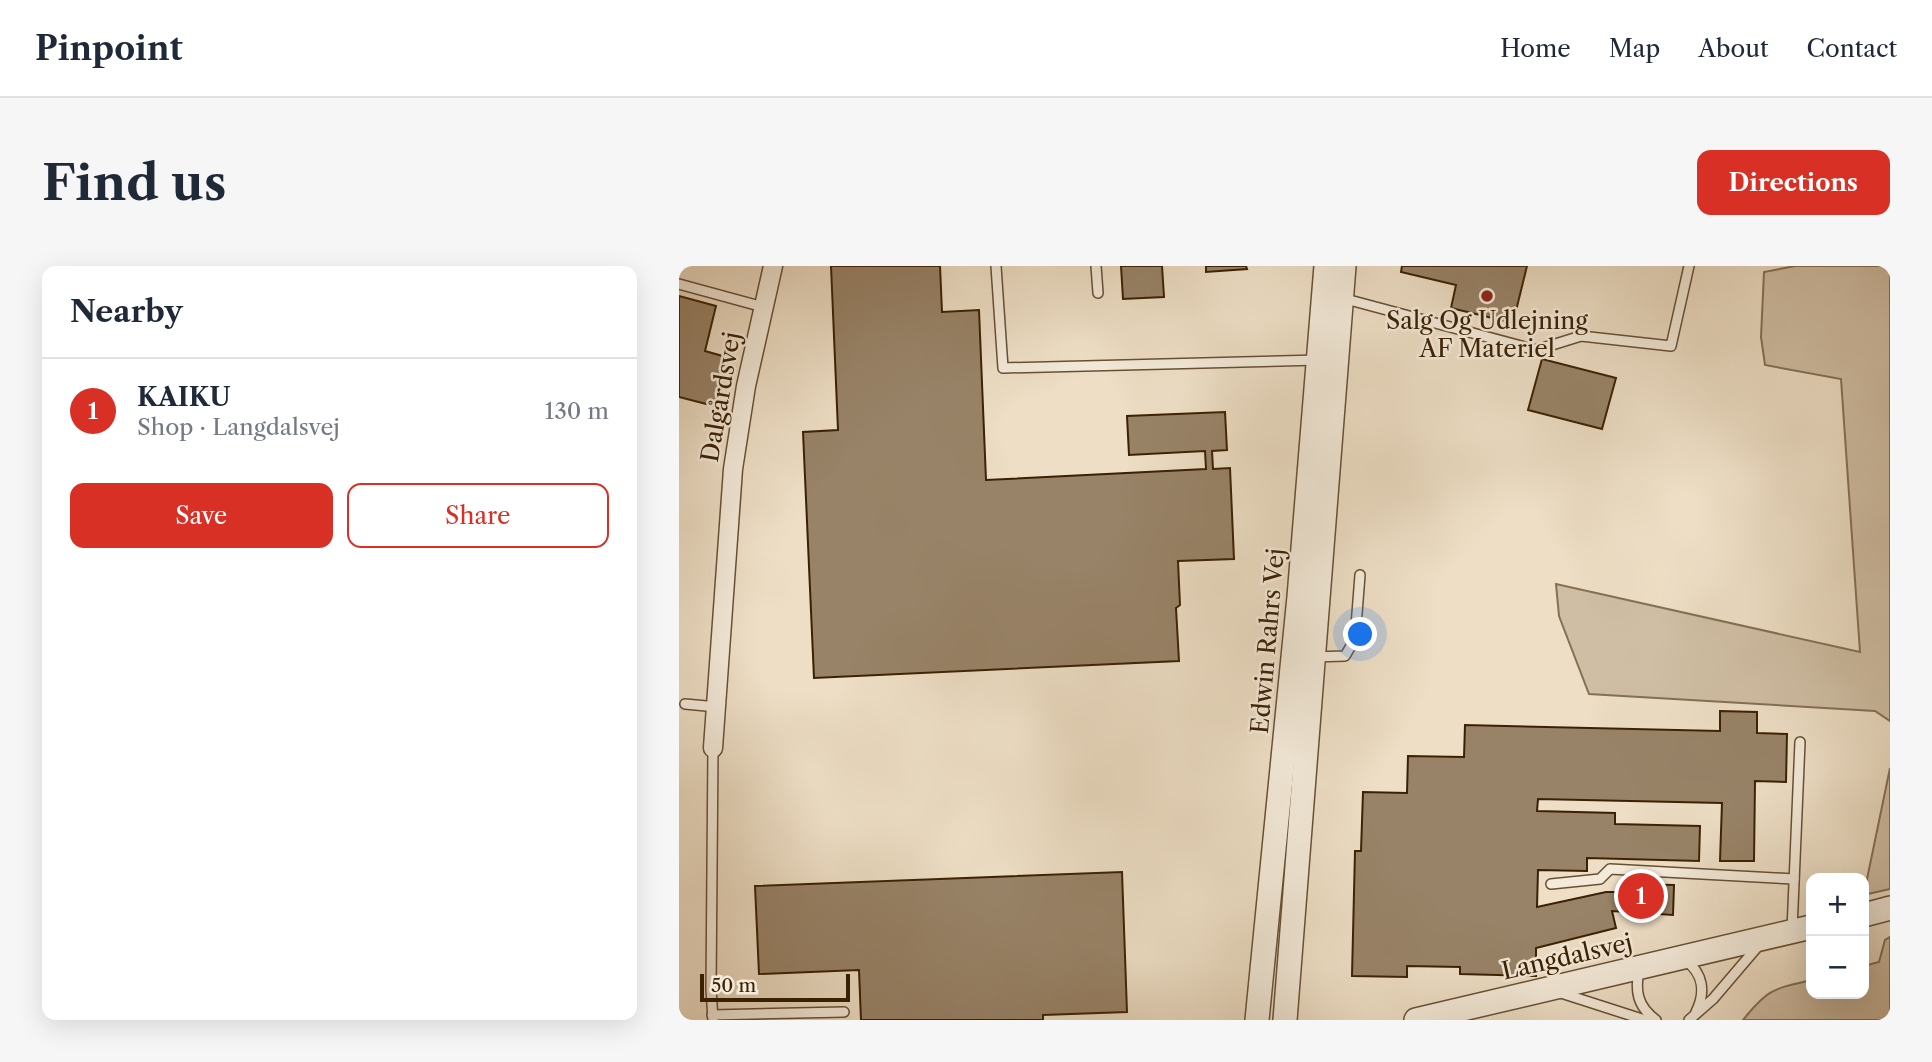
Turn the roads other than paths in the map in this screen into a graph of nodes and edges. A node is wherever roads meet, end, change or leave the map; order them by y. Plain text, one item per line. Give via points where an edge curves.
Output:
1 (773, 266) edge
2 (996, 266) edge
3 (1096, 266) edge
4 (1326, 266) edge
5 (1344, 266) edge
6 (1689, 266) edge
7 (679, 284) edge
8 (1098, 293) dead end
9 (1332, 297) junction
10 (763, 307) junction
11 (1327, 360) junction
12 (1360, 575) dead end
13 (1303, 656) junction
14 (685, 704) dead end
15 (716, 707) junction
16 (1800, 742) dead end
17 (713, 748) joint
18 (1794, 879) junction
19 (1551, 884) dead end
20 (1890, 908) edge
21 (1869, 914) edge
22 (1802, 929) edge
23 (1764, 938) junction
24 (1681, 958) junction
25 (1639, 967) junction
26 (1549, 989) junction
27 (844, 1012) dead end
28 (713, 1017) edge
29 (1691, 1018) edge
30 (1420, 1019) edge
31 (1257, 1020) edge
32 (1285, 1020) edge
33 (1645, 1020) edge
34 (1656, 1020) edge

1 - 10 street, Dalgårdsvej
2 - 11 lane via 1003,368
3 - 8 lane
4 - 9 street, Edwin Rahrs Vej
5 - 9 street, Edwin Rahrs Vej
6 - 9 lane via 1671,346 1581,336 1536,350
7 - 10 lane
9 - 11 street, Edwin Rahrs Vej
10 - 15 street, Dalgårdsvej via 733,469
11 - 13 street, Edwin Rahrs Vej
12 - 13 lane via 1355,639 1345,656
13 - 31 street, Edwin Rahrs Vej
13 - 32 street, Edwin Rahrs Vej
14 - 15 lane
15 - 17 street, Dalgårdsvej
16 - 18 lane
17 - 28 lane
18 - 19 lane via 1610,869 1600,879
18 - 22 lane
20 - 21 street
22 - 23 street, Langdalsvej
23 - 24 street, Langdalsvej
23 - 29 lane
24 - 25 street, Langdalsvej
24 - 29 lane via 1695,967 1701,981 1701,999
25 - 26 street, Langdalsvej
25 - 34 lane via 1640,1003
26 - 30 street, Langdalsvej
26 - 33 lane
27 - 28 lane

